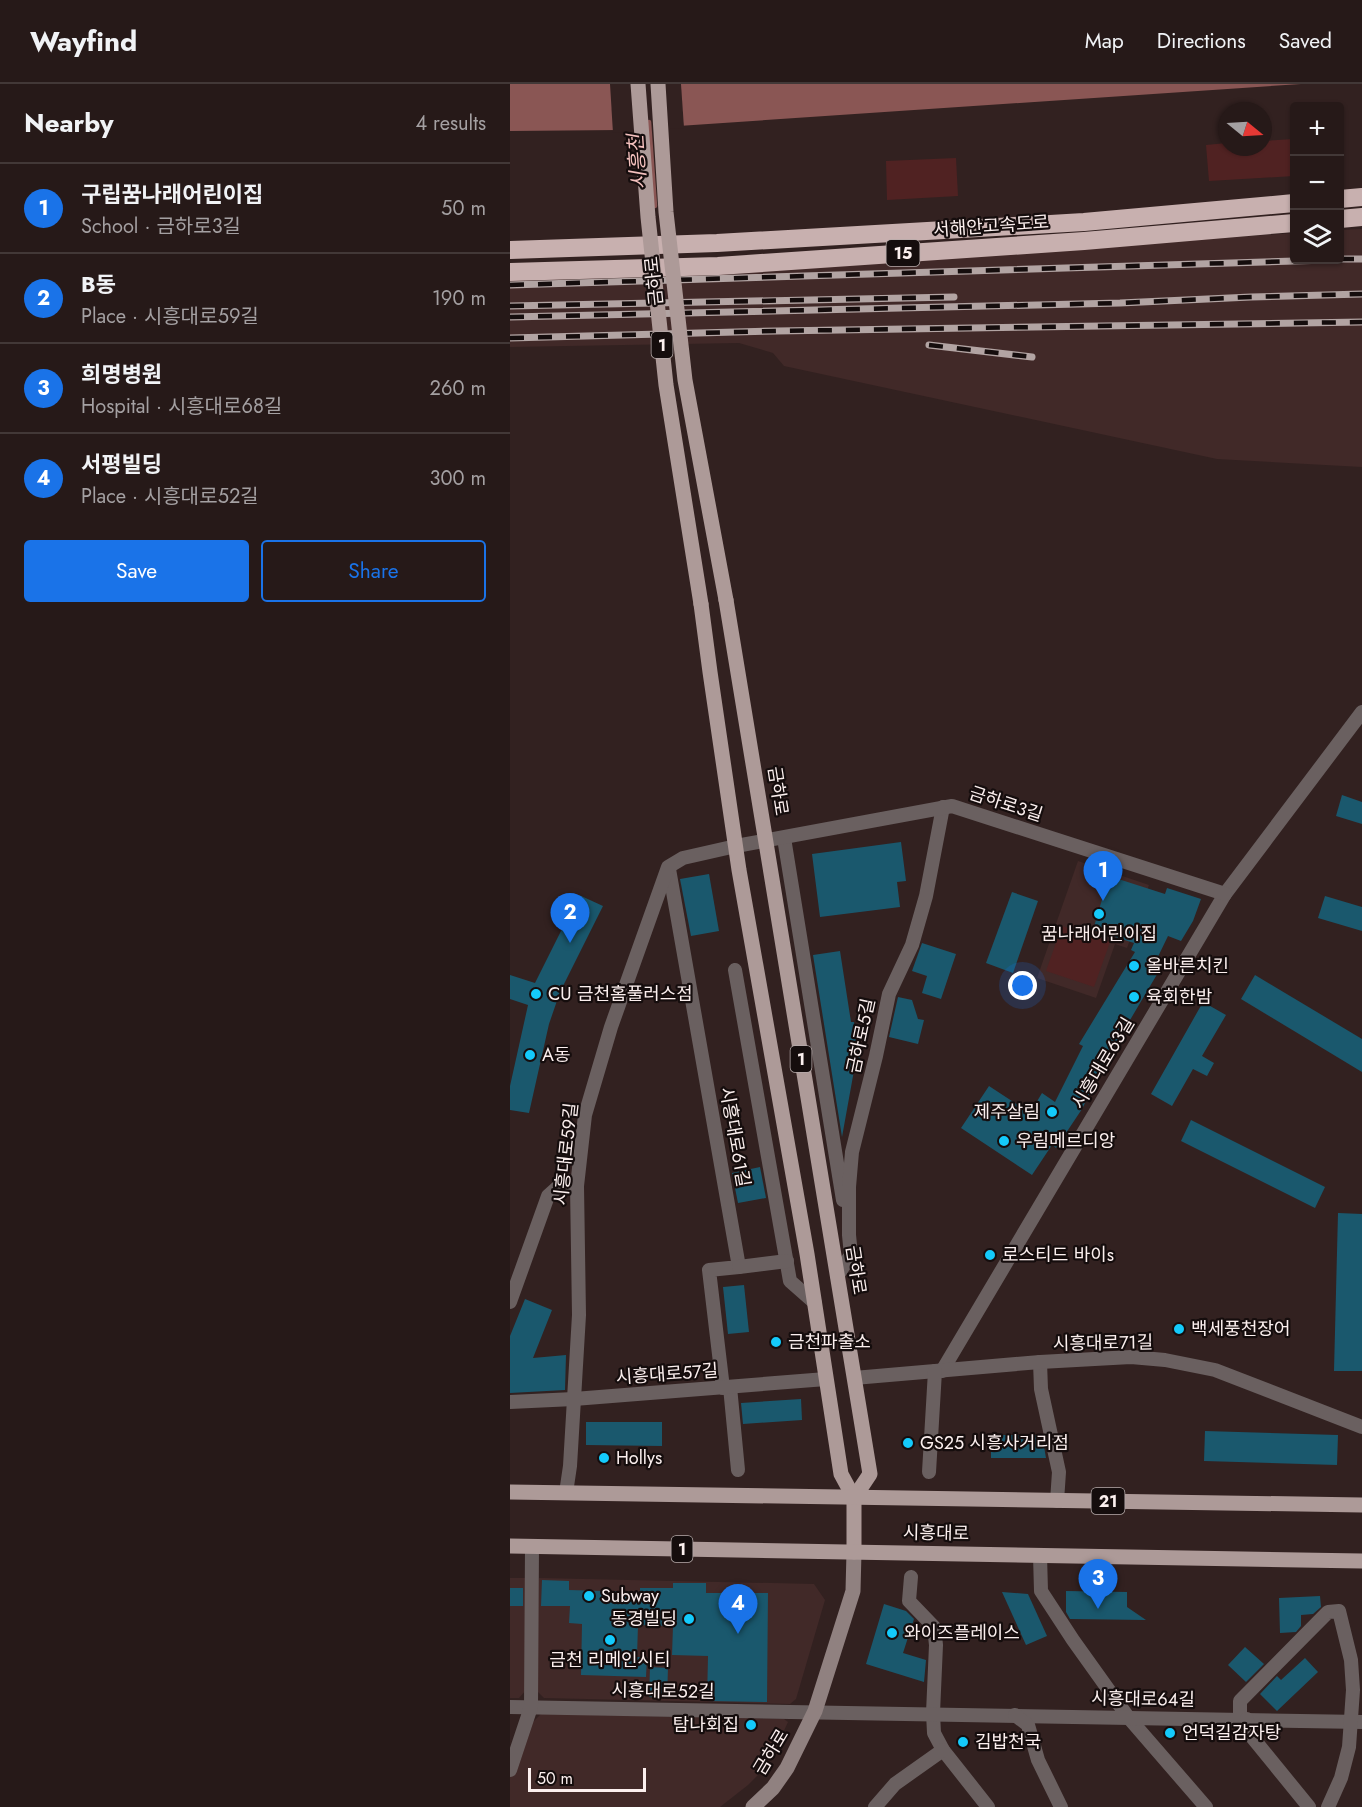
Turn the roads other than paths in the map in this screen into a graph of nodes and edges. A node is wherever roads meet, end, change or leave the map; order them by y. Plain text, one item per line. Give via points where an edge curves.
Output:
1 (638, 84) edge
2 (658, 84) edge
3 (1362, 197) edge
4 (1344, 199) edge
5 (1290, 203) edge
6 (1362, 217) edge
7 (1344, 219) edge
8 (1290, 223) edge
9 (510, 250) edge
10 (510, 272) edge
11 (1362, 712) edge
12 (943, 807) junction
13 (784, 838) junction
14 (766, 841) junction
15 (736, 846) junction
16 (668, 867) junction
17 (1225, 894) junction
18 (735, 970) dead end
19 (577, 1186) junction
20 (849, 1235) junction
21 (787, 1261) junction
22 (739, 1267) junction
23 (837, 1276) junction
24 (511, 1298) edge
25 (814, 1303) junction
26 (1040, 1362) junction
27 (938, 1371) junction
28 (854, 1378) junction
29 (826, 1379) junction
30 (726, 1388) junction
31 (574, 1399) junction
32 (510, 1402) edge
33 (1362, 1427) edge
34 (738, 1470) dead end
35 (929, 1472) dead end
36 (510, 1492) edge
37 (566, 1493) junction
38 (854, 1498) junction
39 (1057, 1500) junction
40 (1362, 1505) edge
41 (510, 1546) edge
42 (532, 1547) junction
43 (854, 1552) junction
44 (1040, 1555) junction
45 (1362, 1561) edge
46 (910, 1577) dead end
47 (510, 1707) edge
48 (531, 1707) junction
49 (815, 1711) junction
50 (933, 1713) junction
51 (1015, 1715) junction
52 (1128, 1717) junction
53 (1244, 1719) junction
54 (1357, 1721) edge
55 (943, 1750) junction
56 (510, 1770) edge
57 (753, 1807) edge
58 (874, 1807) edge
59 (988, 1807) edge
60 (1061, 1807) edge
61 (1206, 1807) edge
62 (1310, 1807) edge
63 (1328, 1807) edge

1 - 15 main road, 금하로 / 1, bridge via 666,385
2 - 14 main road, 금하로 / 1, bridge via 666,213 685,380
3 - 4 highway
5 - 9 highway, 서해안고속도로 / 15, bridge via 1084,222 717,243
6 - 7 highway
8 - 10 highway, 서해안고속도로 / 15, bridge via 718,266
11 - 17 street, 시흥대로63길
12 - 13 street, 금하로3길
12 - 17 street, 금하로3길 via 952,806
12 - 20 street, 금하로5길 via 926,896 912,945 889,994 852,1152
13 - 14 street, 금하로3길
13 - 20 street
14 - 15 street, 금하로3길
14 - 23 main road, 금하로 / 1
15 - 16 street via 683,858
15 - 25 main road, 금하로 / 1
16 - 19 street, 시흥대로59길 via 611,1027 585,1115
16 - 22 street, 시흥대로61길
17 - 27 street, 시흥대로63길
18 - 21 street
19 - 24 street via 558,1187 548,1196
19 - 31 street, 시흥대로59길 via 579,1315
20 - 23 street, 금하로5길 via 851,1255
21 - 22 street
21 - 25 street via 790,1281
22 - 30 street via 709,1270
23 - 28 main road, 금하로 / 1
25 - 29 main road, 금하로 / 1
26 - 27 street, 시흥대로71길
26 - 33 street, 시흥대로71길 via 1131,1357 1215,1370
26 - 39 street via 1041,1389 1059,1472
27 - 28 street
27 - 35 street
28 - 38 main road, 금하로 / 1 via 870,1474
29 - 30 street, 시흥대로57길
29 - 38 main road, 금하로 / 1 via 841,1474
30 - 31 street, 시흥대로57길
30 - 34 street
31 - 32 street, 시흥대로57길
31 - 37 street, 시흥대로59길
36 - 37 main road, 시흥대로
37 - 38 main road, 시흥대로
38 - 39 main road, 시흥대로 / 21
38 - 43 main road, 금하로 / 1
39 - 40 main road, 시흥대로 / 21
41 - 42 main road, 시흥대로 / 1
42 - 43 main road, 시흥대로 / 1
42 - 48 street
43 - 44 main road, 시흥대로
43 - 49 main road, 금하로 via 853,1591
44 - 45 main road, 시흥대로
44 - 52 street via 1041,1591
46 - 50 street via 909,1601 934,1627
47 - 48 street, 시흥대로52길
48 - 49 street, 시흥대로52길
48 - 56 street
49 - 50 street
49 - 57 main road, 금하로 via 787,1768
50 - 51 street, 시흥대로64길
50 - 55 street via 934,1733
51 - 52 street, 시흥대로64길
51 - 60 street via 1028,1725 1038,1760
52 - 53 street, 시흥대로64길
52 - 61 street
53 - 54 street, 시흥대로64길
53 - 54 street via 1240,1701 1328,1612 1339,1611 1351,1660
53 - 62 street via 1248,1732
54 - 63 street via 1341,1778
55 - 58 street via 895,1784
55 - 59 street

